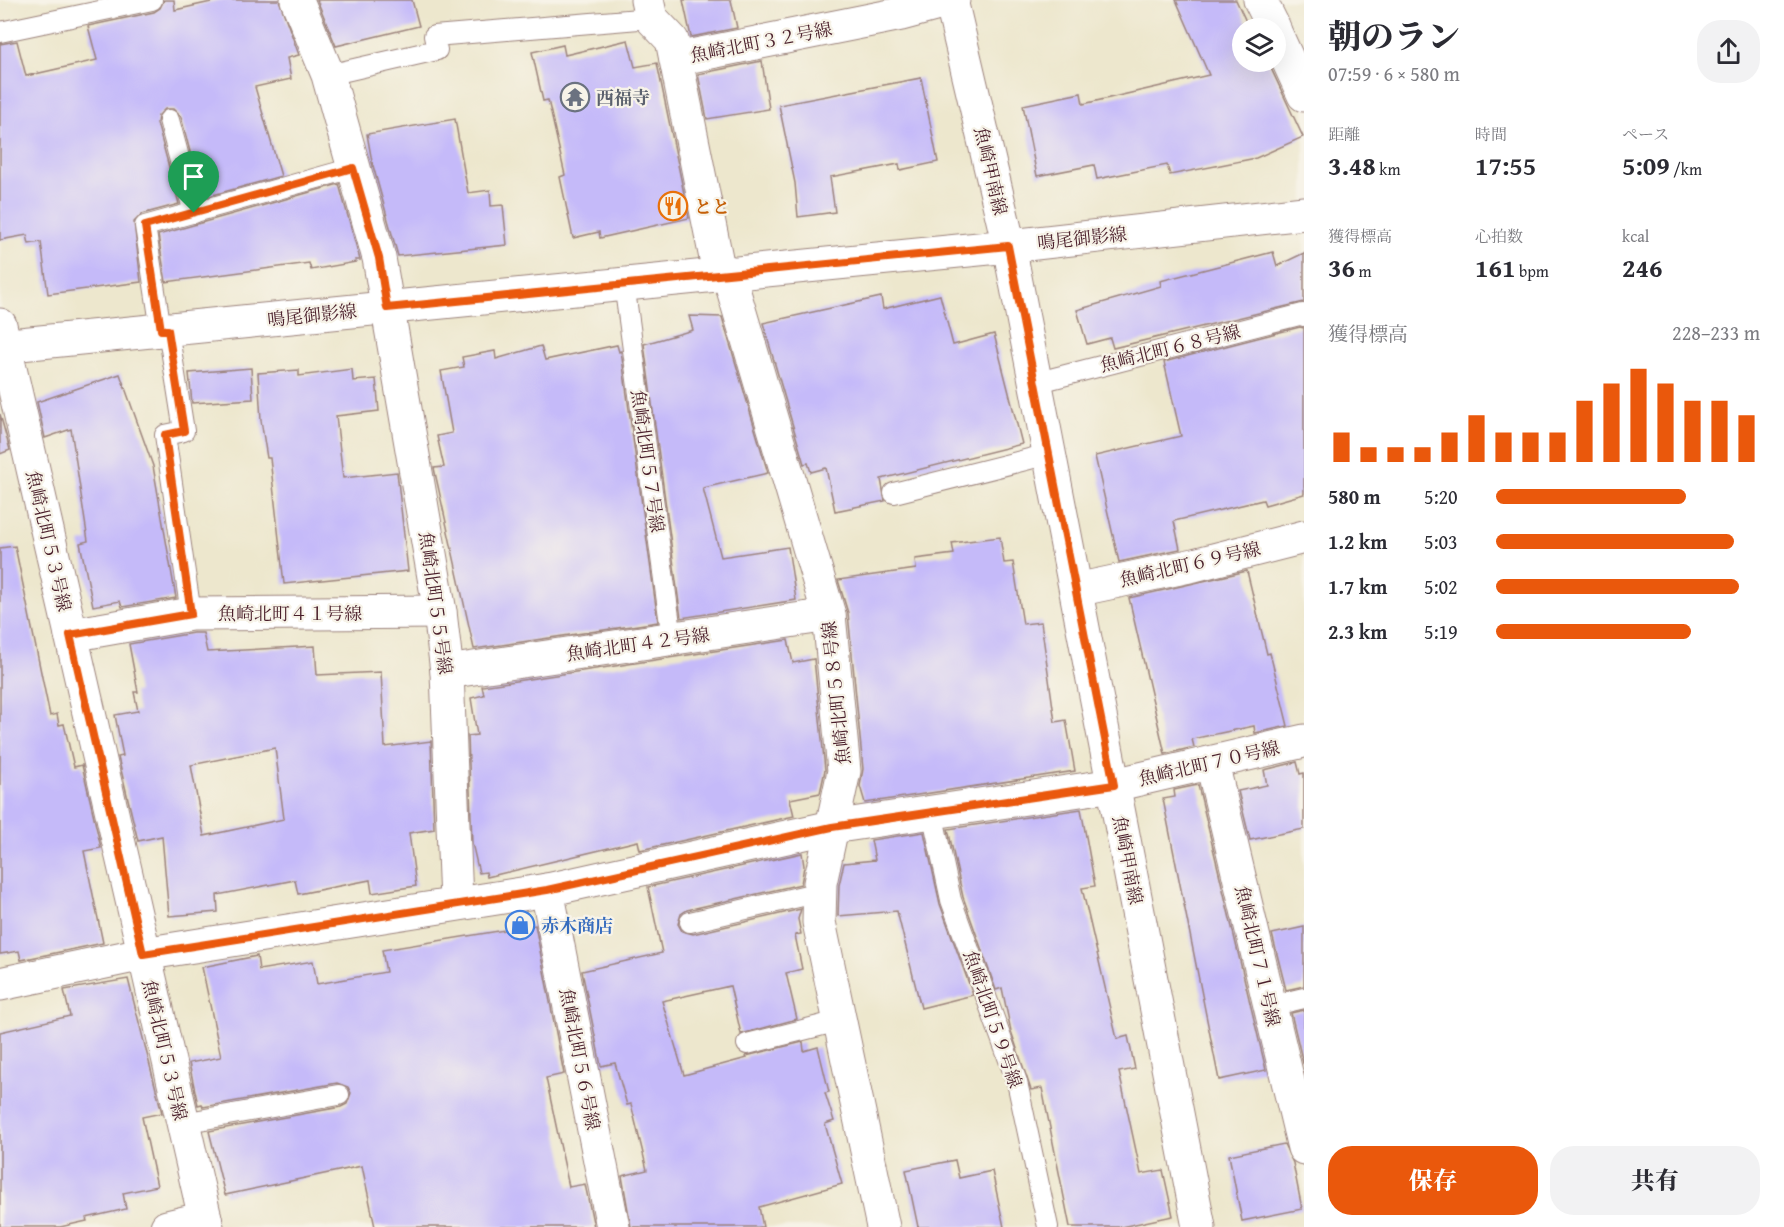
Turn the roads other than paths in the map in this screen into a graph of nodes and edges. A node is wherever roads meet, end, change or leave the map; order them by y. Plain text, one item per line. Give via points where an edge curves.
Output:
1 (152, 0) edge
2 (297, 0) edge
3 (952, 0) edge
4 (1260, 0) edge
5 (649, 9) edge
6 (1268, 18) edge
7 (0, 32) edge
8 (1286, 56) edge
9 (676, 59) junction
10 (328, 75) junction
11 (1304, 95) edge
12 (168, 120) dead end
13 (353, 168) junction
14 (194, 213) junction
15 (1304, 213) edge
16 (1008, 246) junction
17 (723, 273) junction
18 (624, 283) junction
19 (387, 308) junction
20 (1304, 316) edge
21 (165, 330) junction
22 (2, 339) edge
23 (1035, 383) junction
24 (1049, 453) junction
25 (894, 493) dead end
26 (1304, 537) edge
27 (1076, 590) junction
28 (440, 612) junction
29 (191, 614) junction
30 (829, 615) junction
31 (70, 635) junction
32 (672, 639) junction
33 (447, 672) junction
34 (1304, 741) edge
35 (1212, 763) junction
36 (1114, 785) junction
37 (932, 812) junction
38 (832, 827) junction
39 (547, 890) junction
40 (820, 892) junction
41 (456, 902) junction
42 (690, 922) dead end
43 (143, 954) junction
44 (0, 984) edge
45 (1304, 998) edge
46 (1270, 1006) junction
47 (839, 1021) junction
48 (747, 1044) dead end
49 (339, 1095) dead end
50 (183, 1123) junction
51 (1304, 1148) edge
52 (206, 1222) edge
53 (167, 1227) edge
54 (613, 1227) edge
55 (883, 1227) edge
56 (1048, 1227) edge
57 (1199, 1227) edge

1 - 7 lane
2 - 10 street, 魚崎北町５５号線
3 - 9 street, 魚崎北町３２号線 via 901,14
3 - 16 street, 魚崎甲南線
4 - 6 street
5 - 9 street, 魚崎北町５８号線 via 672,40
5 - 10 lane via 434,36 437,50
8 - 11 street
9 - 17 street, 魚崎北町５８号線
10 - 13 street, 魚崎北町５５号線
12 - 14 lane
13 - 14 lane
13 - 19 street, 魚崎北町５５号線 via 379,258
14 - 21 lane via 145,226
15 - 16 street, 鳴尾御影線
16 - 17 street, 鳴尾御影線
16 - 23 street, 魚崎甲南線
17 - 18 street, 鳴尾御影線
17 - 30 street, 魚崎北町５８号線
18 - 19 street, 鳴尾御影線
18 - 32 lane, 魚崎北町５７号線
19 - 21 street, 鳴尾御影線
19 - 28 street, 魚崎北町５５号線
20 - 23 lane, 魚崎北町６８号線
21 - 22 street, 鳴尾御影線
21 - 29 lane via 184,431 165,435
22 - 31 street, 魚崎北町５３号線
23 - 24 street, 魚崎甲南線
24 - 25 lane
24 - 27 street, 魚崎甲南線
26 - 27 street, 魚崎北町６９号線
27 - 36 street, 魚崎甲南線
28 - 29 street, 魚崎北町４１号線
28 - 33 street, 魚崎北町５５号線
29 - 31 street, 魚崎北町４１号線
30 - 32 street, 魚崎北町４２号線
30 - 38 street, 魚崎北町５８号線 via 844,771
31 - 43 street, 魚崎北町５３号線
32 - 33 street, 魚崎北町４２号線
33 - 41 street, 魚崎北町５５号線
34 - 35 street, 魚崎北町７０号線
35 - 36 street, 魚崎北町７０号線
35 - 46 street, 魚崎北町７１号線
36 - 37 street, 魚崎北町７０号線
36 - 57 street, 魚崎甲南線
37 - 38 street, 魚崎北町７０号線
37 - 56 lane, 魚崎北町５９号線 via 951,900 1017,1082
38 - 39 street, 魚崎北町７０号線
38 - 40 street, 魚崎北町５８号線
39 - 41 street, 魚崎北町７０号線
39 - 54 street, 魚崎北町５６号線
40 - 42 lane
40 - 47 street, 魚崎北町５８号線 via 819,922
41 - 43 street, 魚崎北町７０号線
43 - 44 street, 魚崎北町７０号線
43 - 50 street, 魚崎北町５３号線
45 - 46 lane
46 - 51 street, 魚崎北町７１号線
47 - 48 lane
47 - 55 street, 魚崎北町５８号線
49 - 50 lane
50 - 52 street, 魚崎北町５３号線
52 - 53 street

